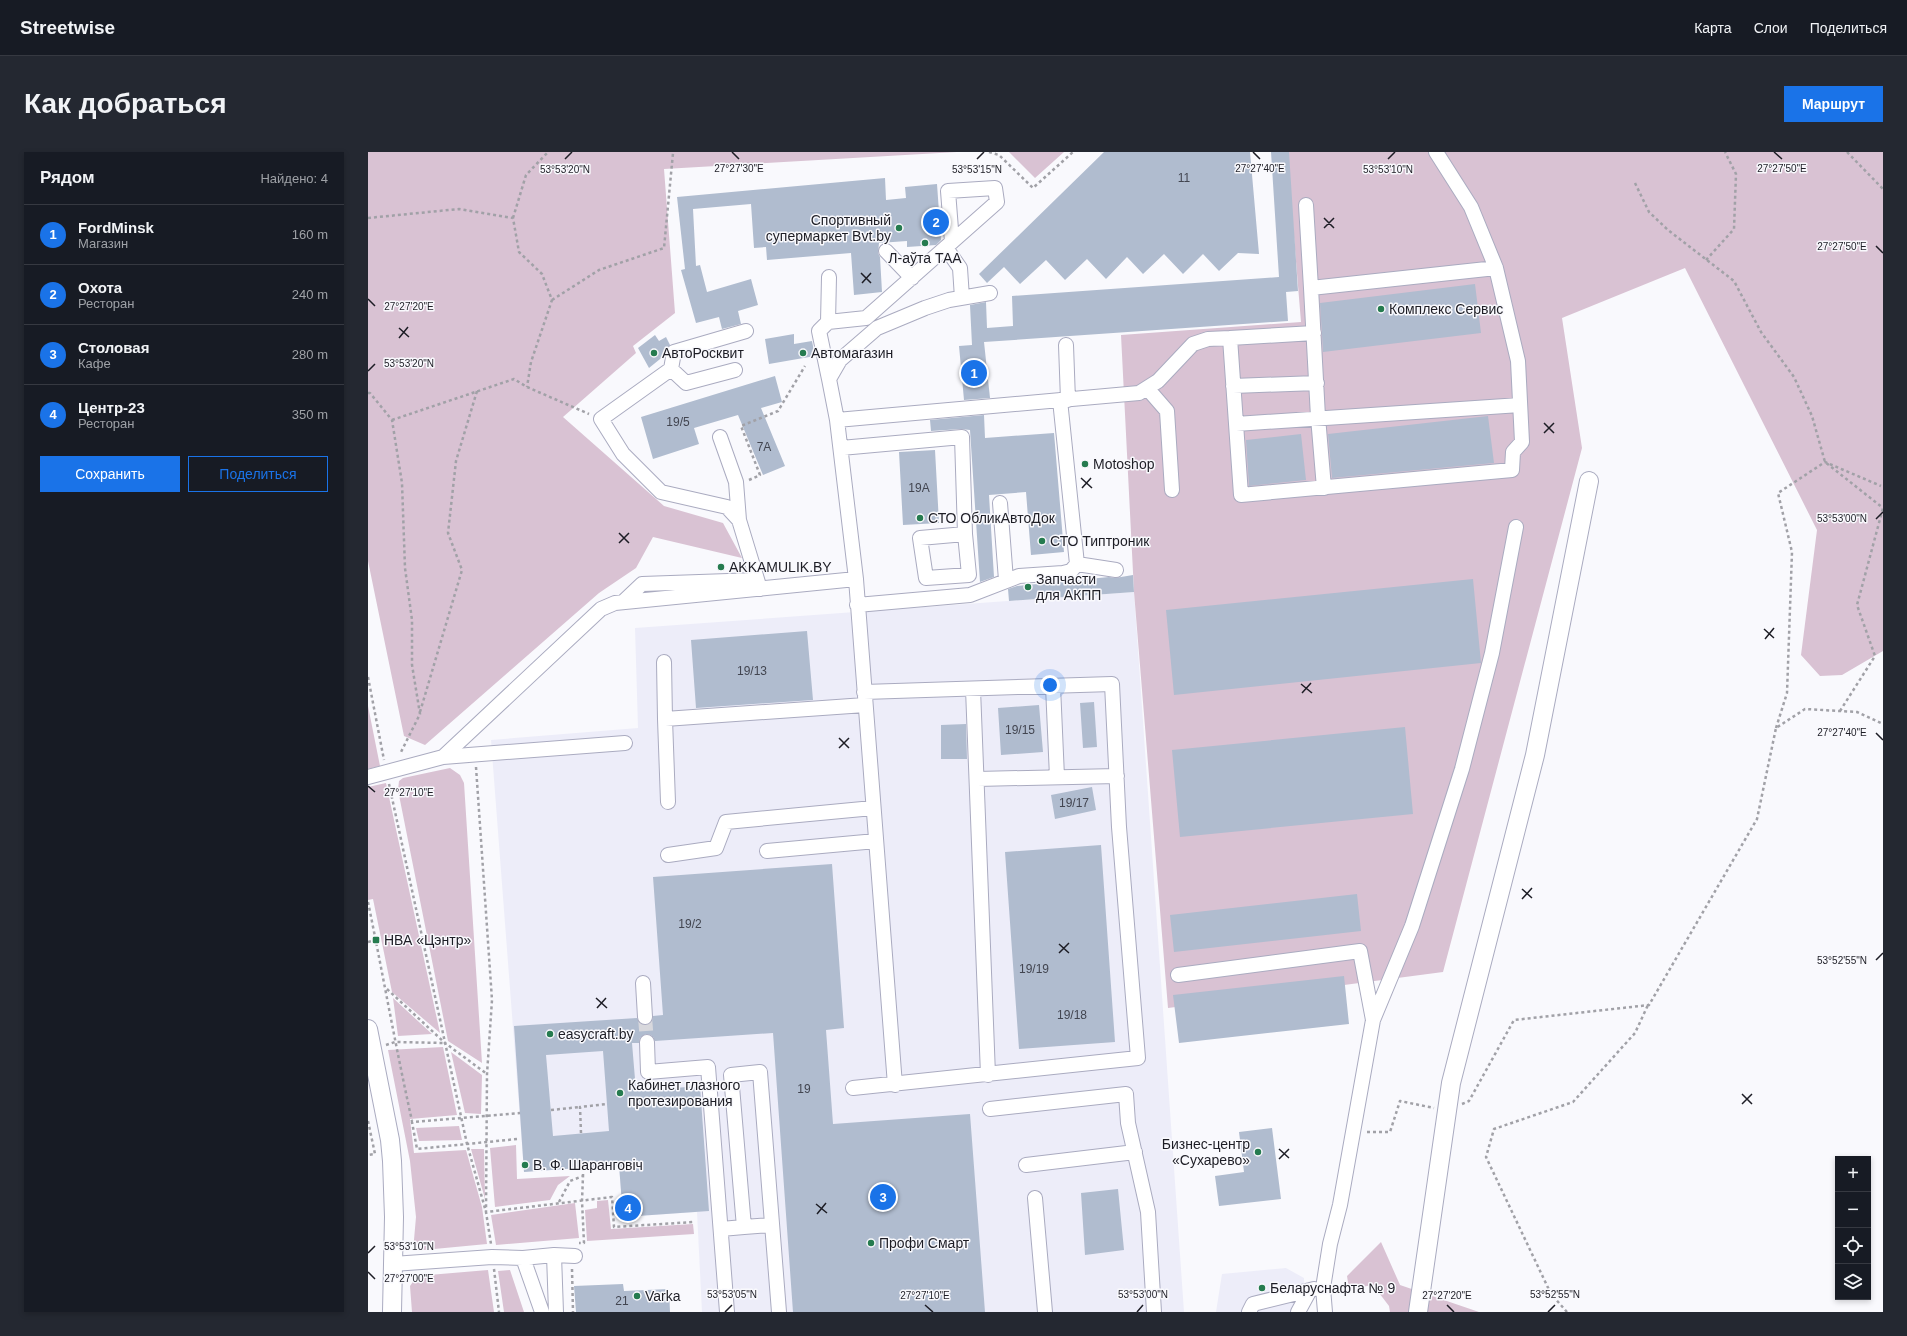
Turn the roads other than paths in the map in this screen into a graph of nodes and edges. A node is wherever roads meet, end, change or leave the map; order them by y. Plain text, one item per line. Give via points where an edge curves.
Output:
1 (1436, 152) edge
2 (1306, 205) dead end
3 (886, 251) dead end
4 (1496, 268) junction
5 (829, 277) dead end
6 (912, 278) junction
7 (1311, 288) junction
8 (990, 293) dead end
9 (962, 298) junction
10 (828, 322) junction
11 (746, 331) dead end
12 (1314, 332) junction
13 (1230, 338) junction
14 (1066, 345) dead end
15 (671, 369) junction
16 (735, 370) dead end
17 (829, 379) junction
18 (1317, 383) junction
19 (1233, 386) junction
20 (1147, 388) junction
21 (1064, 400) junction
22 (1520, 405) junction
23 (1318, 417) junction
24 (837, 420) junction
25 (1236, 424) junction
26 (720, 437) dead end
27 (841, 448) junction
28 (1588, 481) dead end
29 (1324, 488) junction
30 (1172, 490) dead end
31 (1000, 503) dead end
32 (739, 520) junction
33 (1516, 527) dead end
34 (965, 534) dead end
35 (1077, 564) junction
36 (1116, 570) dead end
37 (856, 579) junction
38 (1006, 580) junction
39 (759, 585) junction
40 (857, 605) junction
41 (664, 662) dead end
42 (1053, 686) junction
43 (974, 689) junction
44 (865, 699) junction
45 (665, 719) junction
46 (625, 743) dead end
47 (443, 757) junction
48 (1117, 776) junction
49 (368, 777) edge
50 (1057, 777) junction
51 (977, 779) junction
52 (668, 802) dead end
53 (873, 808) junction
54 (876, 841) junction
55 (767, 851) dead end
56 (668, 854) dead end
57 (1178, 974) dead end
58 (643, 983) dead end
59 (645, 1017) tunnel mouth
60 (1373, 1020) junction
61 (368, 1029) edge
62 (647, 1042) tunnel mouth
63 (372, 1073) edge
64 (988, 1075) junction
65 (895, 1085) junction
66 (853, 1088) dead end
67 (990, 1108) dead end
68 (1135, 1152) junction
69 (1026, 1165) dead end
70 (1034, 1198) dead end
71 (772, 1225) junction
72 (744, 1227) junction
73 (721, 1229) junction
74 (554, 1255) junction
75 (523, 1258) junction
76 (574, 1263) road end
77 (393, 1264) junction
78 (1316, 1289) junction
79 (392, 1312) edge
80 (542, 1312) edge
81 (556, 1312) edge
82 (727, 1312) edge
83 (779, 1312) edge
84 (1045, 1312) edge
85 (1151, 1312) edge
86 (1154, 1312) edge
87 (1249, 1312) edge
88 (1298, 1312) edge
89 (1325, 1312) edge
90 (1418, 1312) edge

1 - 4 lane via 1471,207
2 - 7 lane
3 - 6 lane
4 - 7 lane
4 - 22 lane via 1518,361
5 - 10 lane
6 - 9 lane via 949,245 960,268
6 - 10 lane via 866,318
7 - 12 lane
8 - 9 lane
9 - 17 lane via 925,308 877,328 840,360
10 - 17 lane via 819,331
11 - 15 lane via 674,352
12 - 13 lane
12 - 18 lane
13 - 19 lane
13 - 20 lane via 1208,339 1193,344 1158,381
14 - 21 lane
15 - 16 lane via 686,383
15 - 32 lane via 601,419 623,454 661,492 727,507
17 - 24 lane
18 - 19 lane
18 - 23 lane
19 - 25 lane
20 - 21 lane via 1139,393
20 - 30 lane via 1167,411
21 - 24 lane
21 - 35 lane
22 - 23 lane
22 - 29 lane via 1522,442 1513,452 1512,470
23 - 25 lane
23 - 29 lane
24 - 27 lane
25 - 29 lane via 1241,495
26 - 32 lane via 736,485
27 - 34 lane via 962,437
27 - 37 lane
28 - 90 main road via 1535,755 1451,1083
31 - 38 lane
32 - 39 lane
33 - 60 lane via 1492,652 1462,770 1412,926
35 - 36 lane
35 - 38 lane via 1071,571 1063,573 1019,576
37 - 39 lane
37 - 40 lane
38 - 40 lane via 970,595
39 - 47 lane via 615,603 601,609
40 - 44 lane
41 - 45 lane
42 - 43 lane
42 - 48 lane via 1112,684
42 - 50 lane
43 - 44 lane
43 - 51 lane
44 - 45 lane
44 - 53 lane
45 - 52 lane
46 - 47 lane
47 - 49 lane
48 - 50 lane
48 - 64 lane via 1138,1058
50 - 51 lane
51 - 64 lane
53 - 54 lane
53 - 56 lane via 726,822 716,848
54 - 55 lane
54 - 65 lane
57 - 60 lane via 1360,951
58 - 59 lane
60 - 78 lane via 1340,1205
61 - 63 main road
62 - 73 lane via 648,1072 708,1067
63 - 77 main road via 390,1140
64 - 65 lane
65 - 66 lane
67 - 68 lane via 1126,1094 1128,1123
68 - 69 lane
68 - 86 lane via 1148,1212
70 - 84 lane
71 - 72 lane
71 - 72 lane via 760,1072 731,1075
71 - 83 lane
72 - 73 lane
73 - 82 lane
74 - 75 lane
74 - 76 lane
74 - 81 lane
75 - 77 lane
75 - 80 lane
77 - 79 main road
78 - 87 lane via 1254,1304
78 - 88 lane
78 - 89 lane
85 - 86 lane

